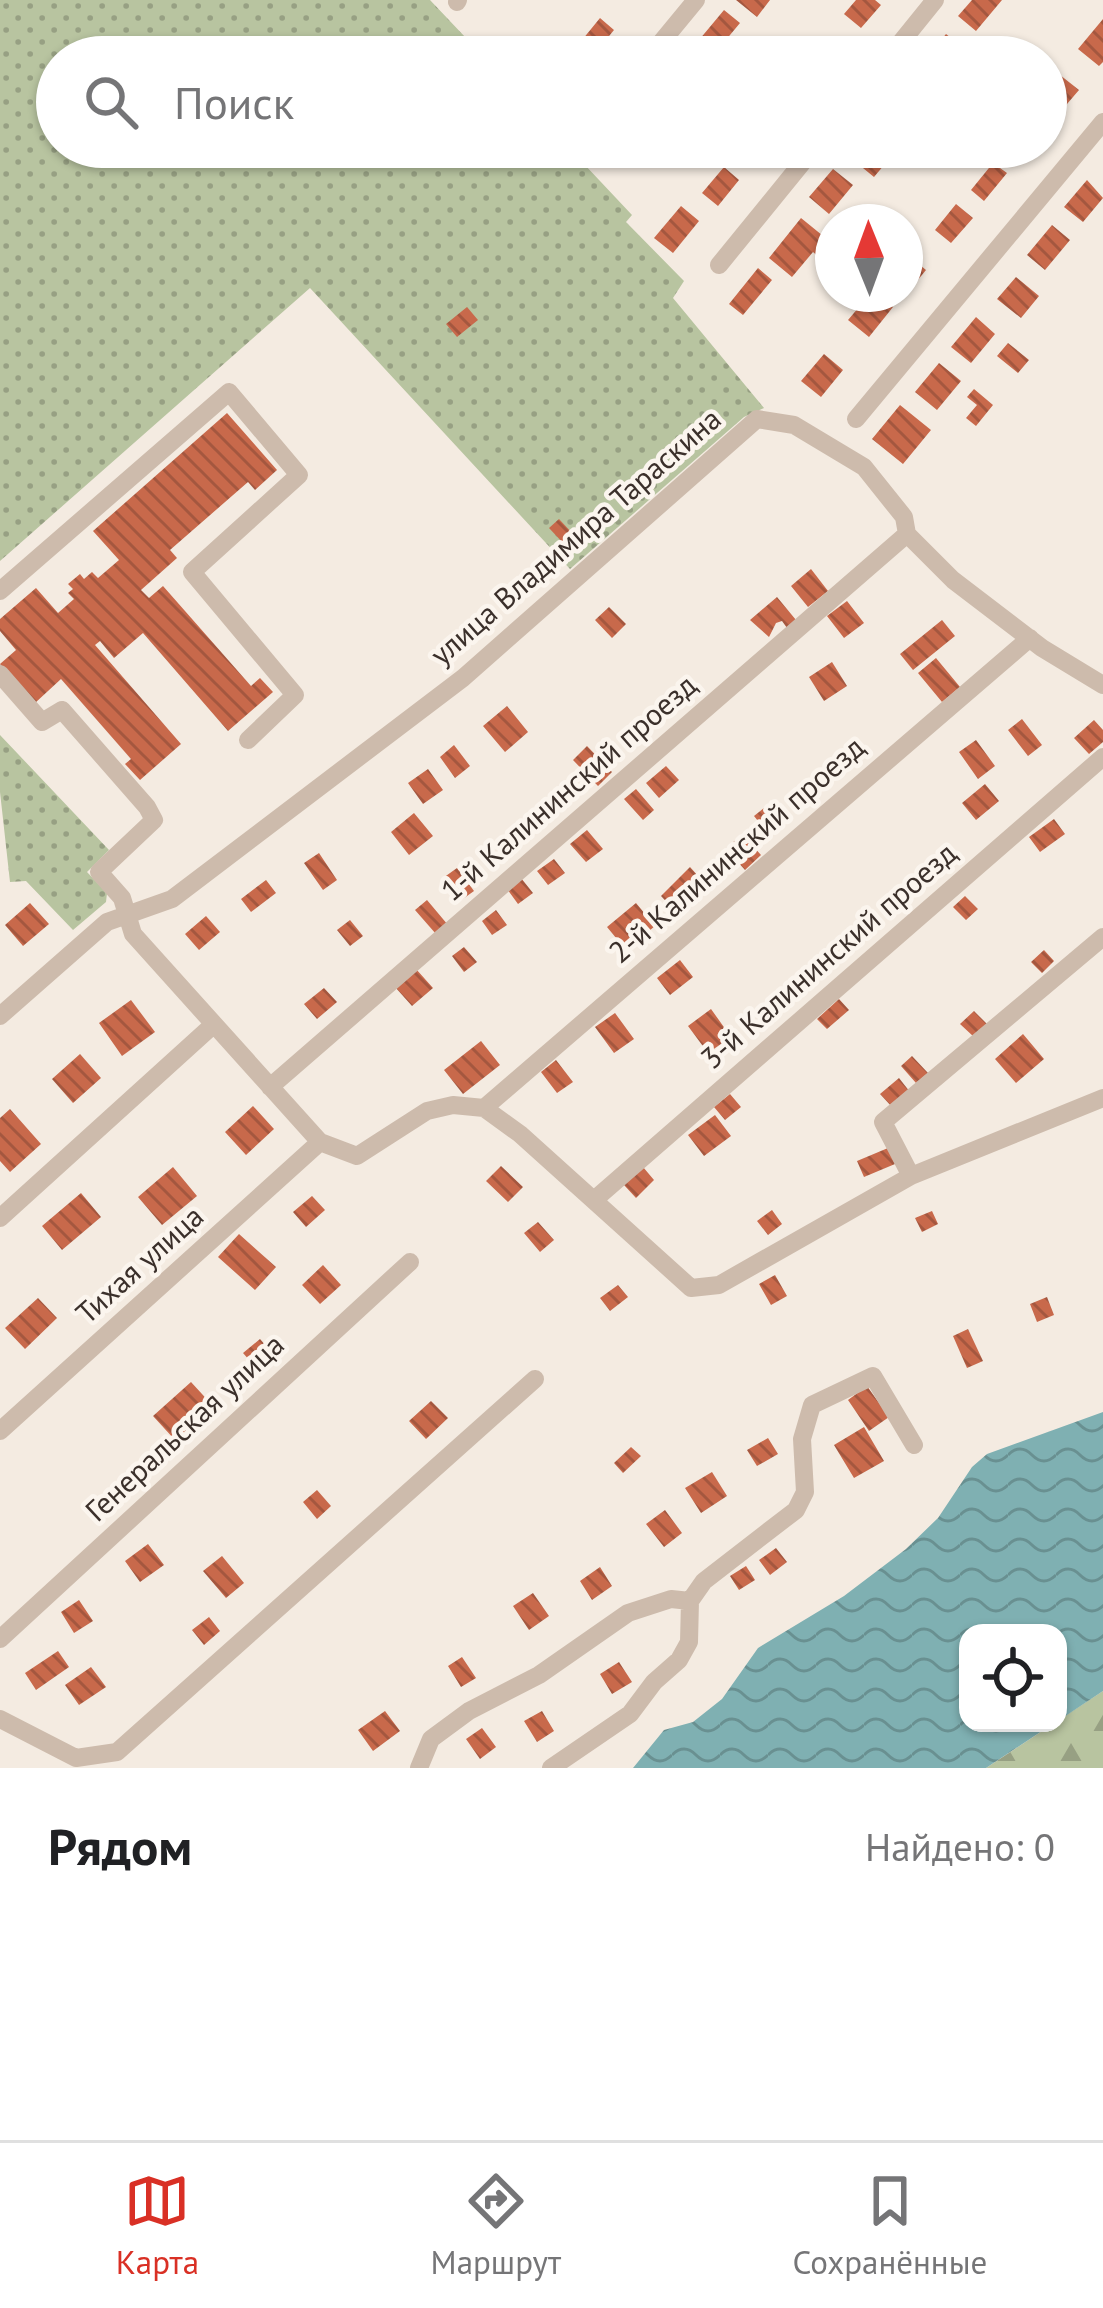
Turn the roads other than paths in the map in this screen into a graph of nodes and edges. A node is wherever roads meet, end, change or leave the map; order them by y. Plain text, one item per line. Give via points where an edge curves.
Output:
1 (695, 0) edge
2 (935, 0) edge
3 (667, 36) edge
4 (906, 36) edge
5 (1103, 122) edge
6 (1067, 165) edge
7 (798, 168) edge
8 (1065, 168) edge
9 (719, 265) dead end
10 (856, 419) dead end
11 (908, 534) junction
12 (0, 591) edge
13 (1030, 638) junction
14 (0, 674) edge
15 (1103, 685) edge
16 (248, 740) dead end
17 (1103, 758) edge
18 (127, 917) junction
19 (1103, 937) edge
20 (0, 1016) edge
21 (213, 1025) junction
22 (270, 1087) junction
23 (1103, 1098) edge
24 (484, 1108) junction
25 (320, 1142) junction
26 (911, 1176) junction
27 (594, 1200) junction
28 (0, 1218) edge
29 (410, 1262) dead end
30 (535, 1378) dead end
31 (0, 1431) edge
32 (914, 1445) dead end
33 (689, 1601) junction
34 (0, 1639) edge
35 (0, 1719) edge
36 (419, 1768) edge
37 (551, 1768) edge

1 - 3 street
2 - 4 street
5 - 6 street
7 - 9 street
8 - 10 street
11 - 13 street, улица Владимира Тараскина via 952,580
11 - 18 street, улица Владимира Тараскина via 864,467 794,425 757,419 463,678 172,899
11 - 22 street, 1-й Калининский проезд
12 - 16 street via 229,392 299,475 192,572 295,695
13 - 15 street, улица Владимира Тараскина
13 - 24 street, 2-й Калининский проезд
14 - 18 street via 42,722 62,710 154,820 99,872
17 - 27 street, 3-й Калининский проезд
18 - 20 street via 107,922
18 - 21 street
19 - 26 street via 884,1122
21 - 22 street
21 - 28 street
22 - 25 street
23 - 26 street
24 - 25 street via 427,1111 357,1156
24 - 27 street
25 - 31 street, Тихая улица
26 - 27 street via 719,1285 692,1288
29 - 34 street, Генеральская улица
30 - 35 street via 117,1752 76,1758
32 - 33 street via 873,1376 812,1405 802,1439 805,1492 796,1510
33 - 36 street via 628,1613 539,1675 469,1711 430,1739
33 - 37 street via 689,1642 679,1660 630,1714

